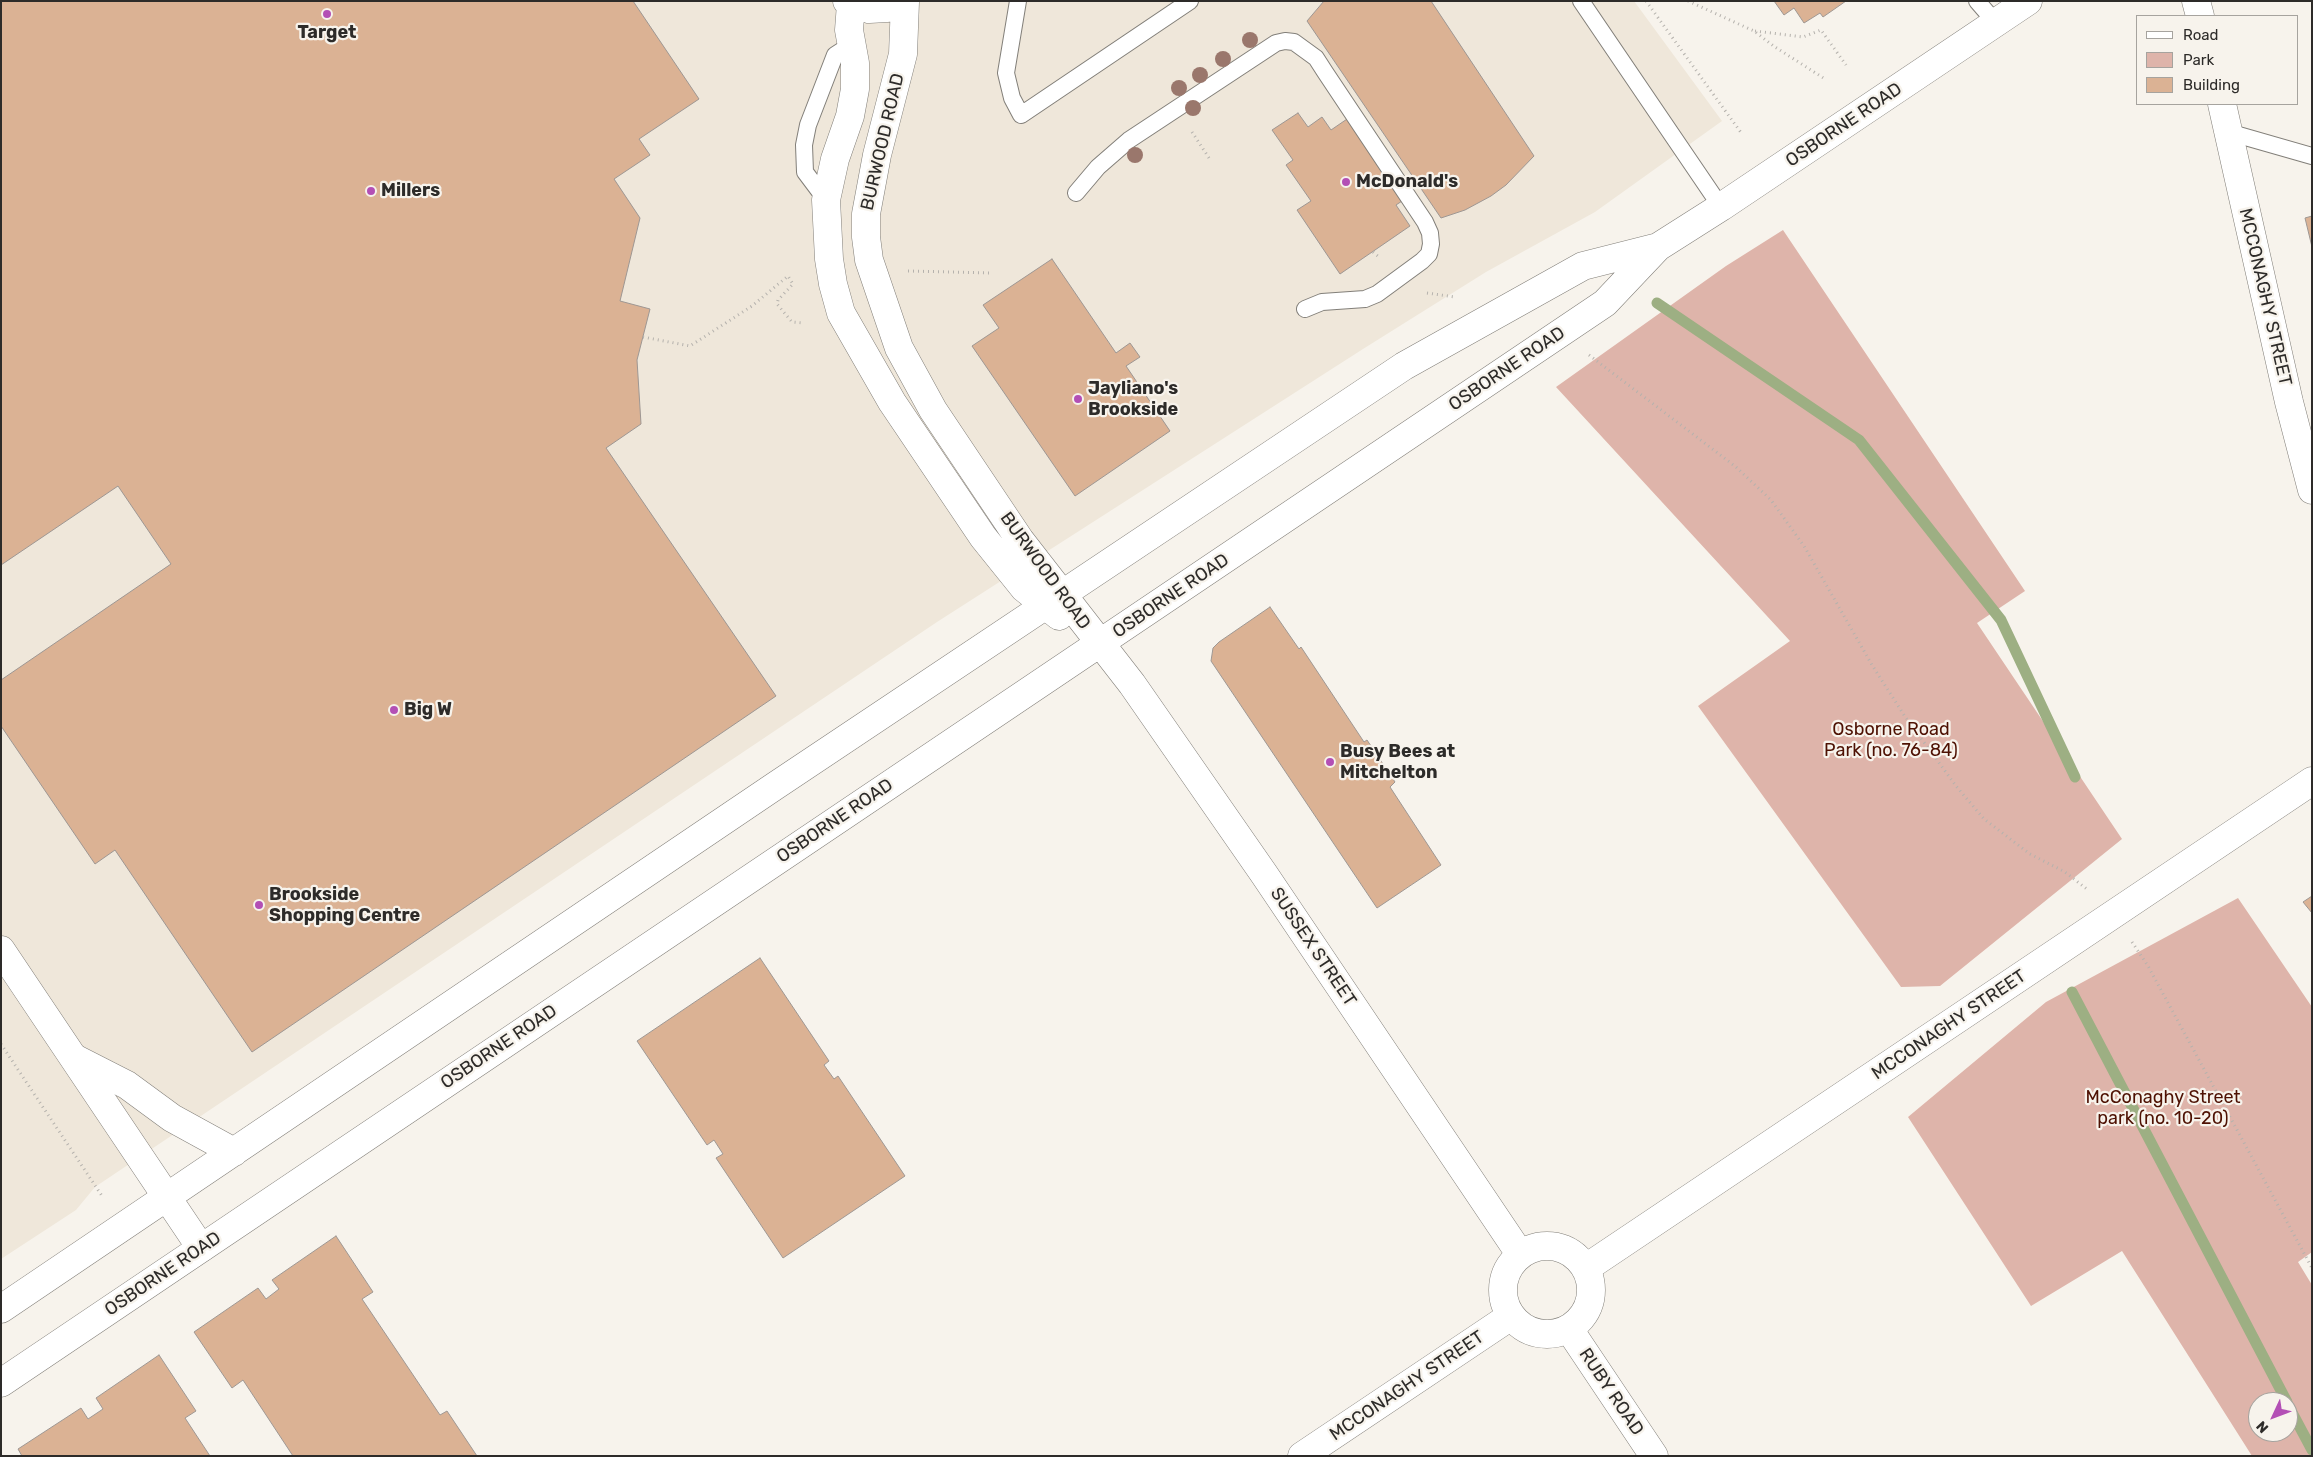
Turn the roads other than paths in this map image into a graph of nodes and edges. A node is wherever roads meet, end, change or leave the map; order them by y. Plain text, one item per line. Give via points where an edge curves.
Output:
1 (905, 1) edge
2 (1018, 1) edge
3 (1190, 1) edge
4 (1580, 1) edge
5 (1977, 1) edge
6 (2028, 1) edge
7 (2196, 1) edge
8 (849, 3) edge
9 (2200, 15) edge
10 (1996, 23) junction
11 (852, 44) junction
12 (2222, 105) edge
13 (2228, 132) junction
14 (2312, 156) edge
15 (1076, 193) dead end
16 (826, 200) junction
17 (1720, 207) junction
18 (1658, 246) junction
19 (1305, 309) dead end
20 (2312, 490) edge
21 (1053, 600) junction
22 (1099, 645) junction
23 (2312, 782) edge
24 (1, 950) edge
25 (76, 1059) junction
26 (234, 1152) junction
27 (167, 1198) junction
28 (201, 1248) junction
29 (1520, 1254) junction
30 (1586, 1268) junction
31 (1, 1309) edge
32 (1511, 1316) junction
33 (1569, 1329) junction
34 (1, 1383) edge
35 (1302, 1456) edge
36 (1654, 1456) edge

1 - 8 street via 887,8 869,9
1 - 21 street, BURWOOD ROAD via 903,54 869,190 866,237 869,260 898,348 913,378 1020,540
2 - 3 lane via 1006,73 1012,98 1021,115
4 - 17 lane
5 - 10 lane
6 - 10 street, OSBORNE ROAD
7 - 9 street
8 - 11 street, BURWOOD ROAD
10 - 17 street, OSBORNE ROAD
11 - 16 street, BURWOOD ROAD via 855,89
11 - 16 lane via 835,55 804,144 805,172
12 - 13 street, MCCONAGHY STREET
13 - 14 lane
13 - 20 street, MCCONAGHY STREET
15 - 19 lane via 1098,167 1129,140 1276,43 1294,42 1316,58 1426,222 1431,244 1429,254 1422,261 1377,294 1365,299 1322,302
16 - 21 street, BURWOOD ROAD via 830,267 841,313 892,402 983,537 1024,588
17 - 18 street, OSBORNE ROAD
18 - 21 street, OSBORNE ROAD via 1583,266 1404,366
18 - 22 street, OSBORNE ROAD via 1605,303
21 - 22 street, BURWOOD ROAD
21 - 26 street, OSBORNE ROAD
22 - 28 street, OSBORNE ROAD
22 - 29 street, SUSSEX STREET via 1132,684 1264,874
23 - 30 street, MCCONAGHY STREET
24 - 25 street
25 - 26 street via 127,1085 172,1118
25 - 27 street
26 - 27 street, OSBORNE ROAD
27 - 28 street
27 - 31 street, OSBORNE ROAD
28 - 34 street, OSBORNE ROAD
29 - 30 street via 1540,1246 1556,1246 1571,1252
29 - 32 street via 1505,1273 1502,1284 1503,1297
30 - 33 street via 1591,1297 1583,1316
32 - 33 street via 1533,1332 1557,1333
32 - 35 street, MCCONAGHY STREET
33 - 36 street, RUBY ROAD

